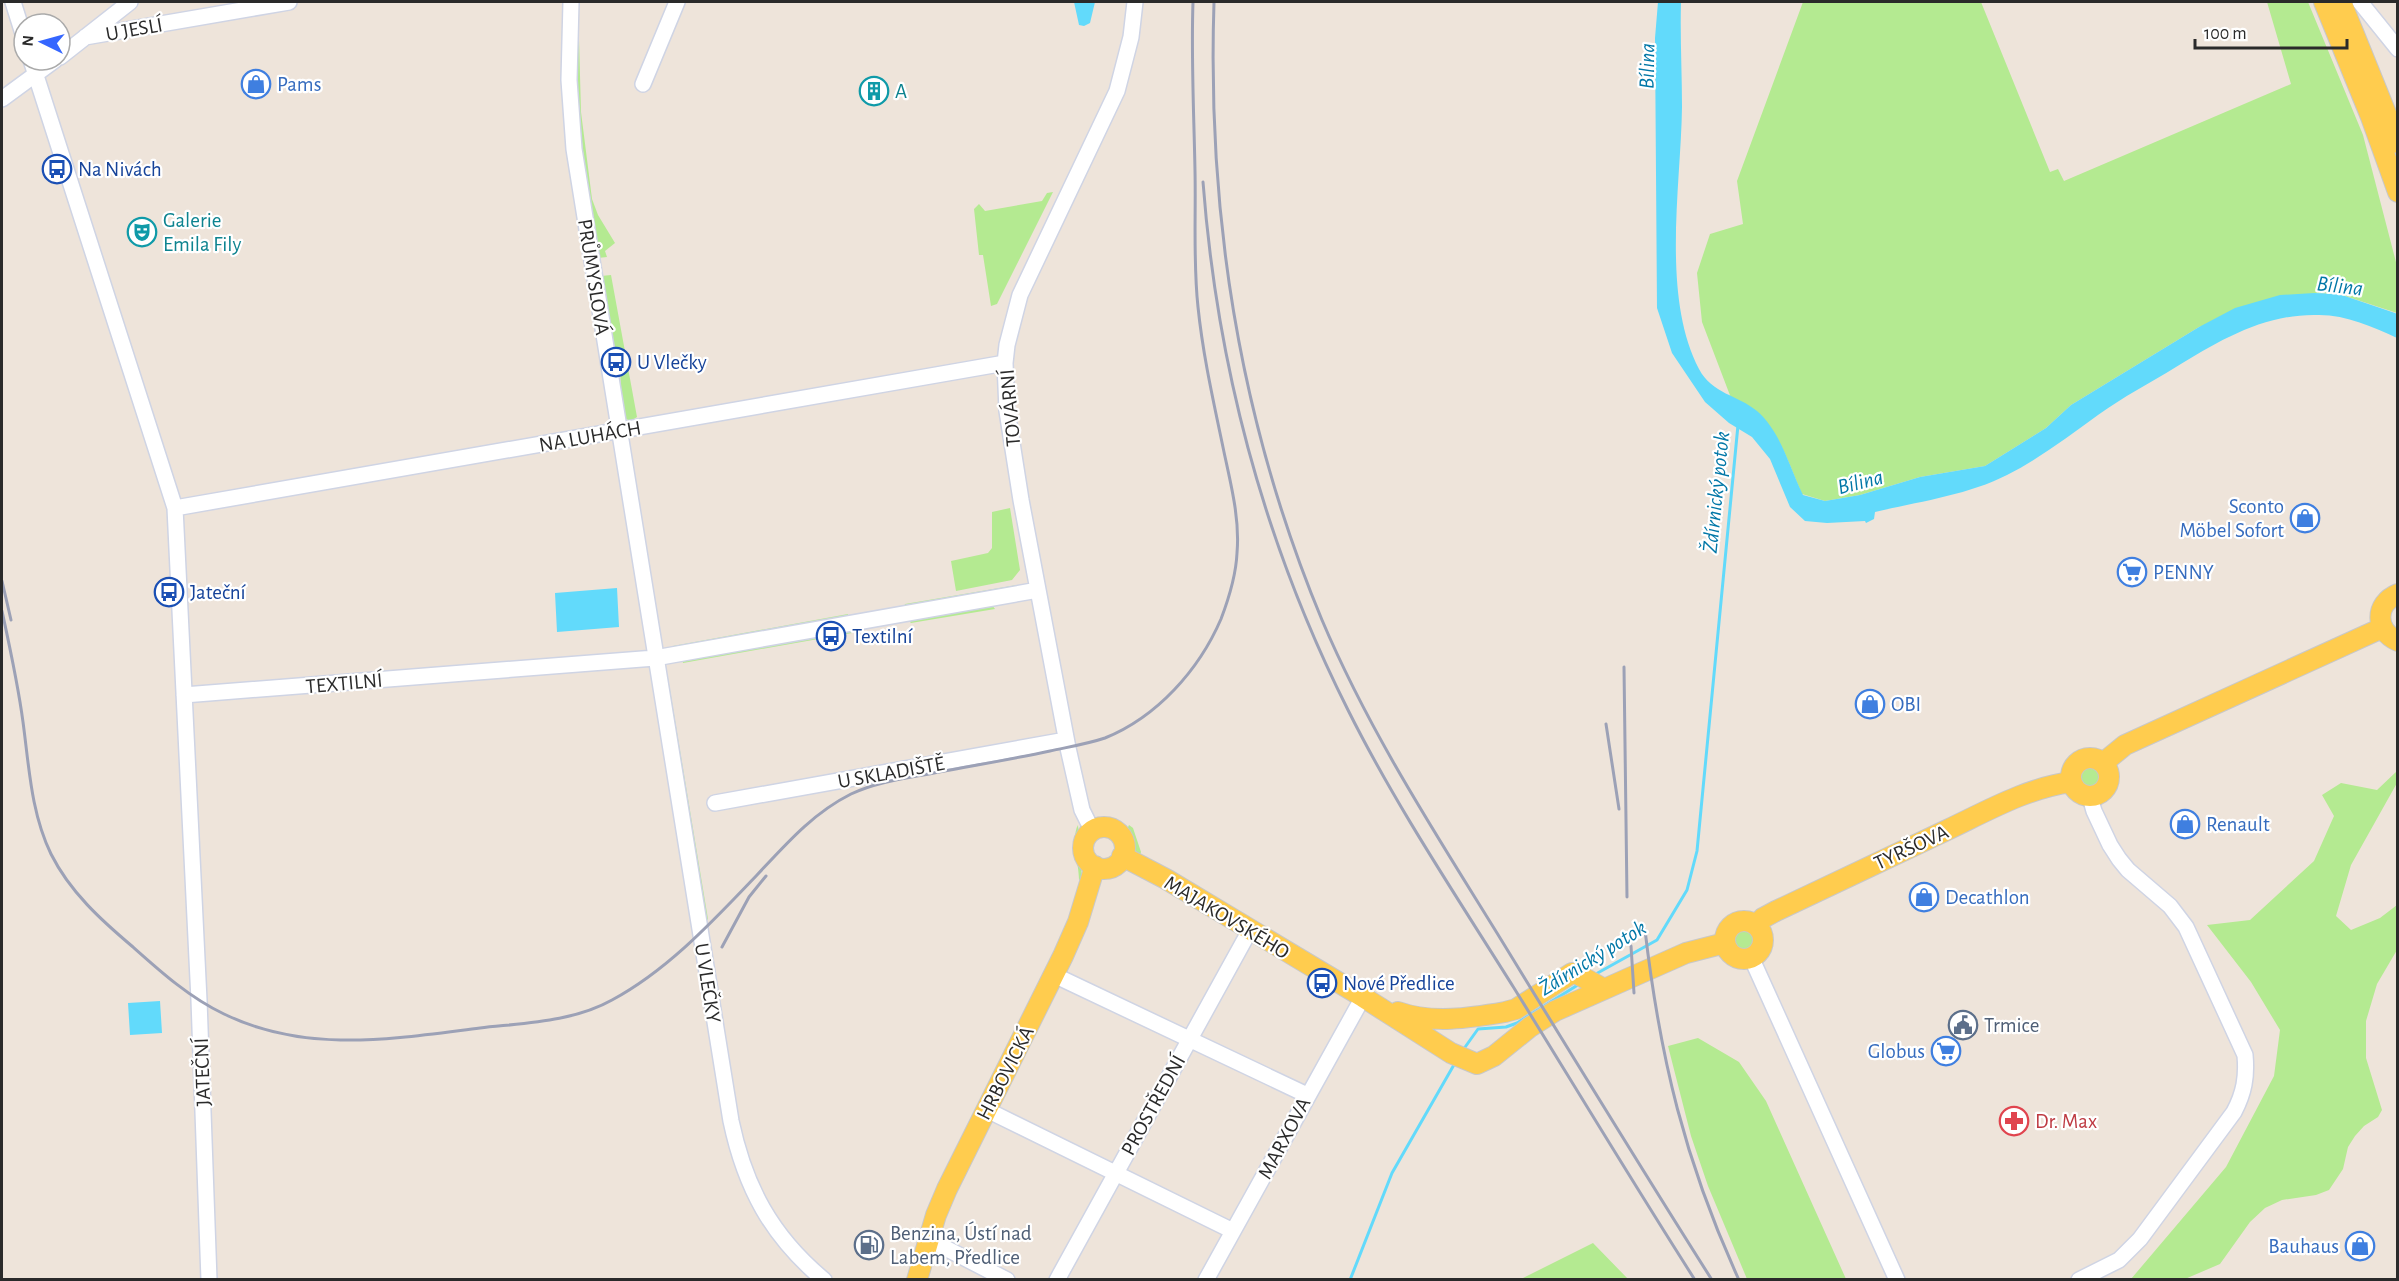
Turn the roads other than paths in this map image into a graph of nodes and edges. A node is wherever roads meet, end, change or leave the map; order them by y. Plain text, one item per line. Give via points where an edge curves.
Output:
1 (130, 2) edge
2 (289, 2) edge
3 (571, 2) edge
4 (677, 2) edge
5 (1135, 2) edge
6 (2324, 2) edge
7 (2341, 2) edge
8 (2360, 2) edge
9 (85, 37) junction
10 (72, 47) edge
11 (2397, 49) edge
12 (30, 72) edge
13 (35, 72) edge
14 (643, 84) dead end
15 (2, 99) edge
16 (2397, 143) edge
17 (2397, 192) edge
18 (1005, 363) junction
19 (619, 431) junction
20 (175, 508) junction
21 (1038, 590) junction
22 (2397, 594) edge
23 (2382, 628) junction
24 (2397, 641) edge
25 (655, 658) junction
26 (184, 695) junction
27 (1066, 740) junction
28 (2103, 763) junction
29 (2071, 782) junction
30 (2091, 797) junction
31 (715, 803) dead end
32 (1092, 830) junction
33 (1122, 856) junction
34 (1095, 866) junction
35 (1756, 925) junction
36 (1250, 930) junction
37 (1725, 943) junction
38 (1751, 957) junction
39 (1054, 975) junction
40 (1591, 982) junction
41 (1363, 997) junction
42 (1190, 1040) junction
43 (1307, 1095) junction
44 (987, 1110) junction
45 (1115, 1172) junction
46 (1233, 1232) junction
47 (928, 1239) junction
48 (209, 1280) edge
49 (824, 1280) edge
50 (916, 1280) edge
51 (1007, 1280) edge
52 (1058, 1280) edge
53 (1206, 1280) edge
54 (1897, 1280) edge
55 (2079, 1280) edge

1 - 9 street
2 - 9 street, U JESLÍ
3 - 19 street, PRŮMYSLOVÁ via 569,80 574,149
4 - 14 street
5 - 18 street, TOVÁRNÍ via 1131,37 1117,91 1020,295
6 - 17 main road
7 - 16 main road
8 - 11 street
9 - 10 street
12 - 15 street
13 - 20 street, JATEČNÍ
18 - 19 street, NA LUHÁCH
18 - 21 street, TOVÁRNÍ via 1012,449
19 - 20 street, NA LUHÁCH
19 - 25 street, PRŮMYSLOVÁ
20 - 26 street, JATEČNÍ
21 - 25 street, TEXTILNÍ
21 - 27 street, TOVÁRNÍ
22 - 23 main road via 2383,606
23 - 24 main road
23 - 28 main road via 2125,745
25 - 26 street, TEXTILNÍ
25 - 49 street, U VLEČKY via 738,1152 759,1206 777,1233
26 - 48 street, JATEČNÍ
27 - 31 street, U SKLADIŠTĚ
27 - 32 street, TOVÁRNÍ via 1082,810
28 - 29 main road via 2092,758 2082,760 2072,769
28 - 30 main road via 2108,785
29 - 30 main road via 2080,794
29 - 35 main road, TYRŠOVA via 2049,785 1969,820 1776,910
30 - 55 street via 2098,820 2119,859 2170,906 2186,927 2245,1055 2246,1070 2244,1089 2234,1112 2140,1239 2119,1260
32 - 33 main road via 1102,827 1118,832 1124,846
32 - 34 main road via 1085,839 1083,852
33 - 34 main road via 1113,866
33 - 36 main road, MAJAKOVSKÉHO
34 - 39 main road, HRBOVICKÁ via 1078,922
35 - 37 main road, TYRŠOVA via 1734,923
35 - 38 main road via 1762,942
36 - 41 main road, MAJAKOVSKÉHO
36 - 42 street, PROSTŘEDNÍ
37 - 38 main road via 1734,956
37 - 40 main road
38 - 54 street
39 - 42 street
39 - 44 main road, HRBOVICKÁ
40 - 41 main road, MAJAKOVSKÉHO via 1567,975 1516,1009 1430,1019 1414,1018
40 - 41 main road, MAJAKOVSKÉHO via 1510,1045 1477,1064 1459,1057
41 - 43 street, MARXOVA
42 - 43 street
42 - 45 street, PROSTŘEDNÍ
43 - 46 street, MARXOVA
44 - 45 street
44 - 47 main road, HRBOVICKÁ via 947,1189
45 - 46 street
45 - 52 street, PROSTŘEDNÍ
46 - 53 street, MARXOVA
47 - 50 main road, HRBOVICKÁ
47 - 51 street

